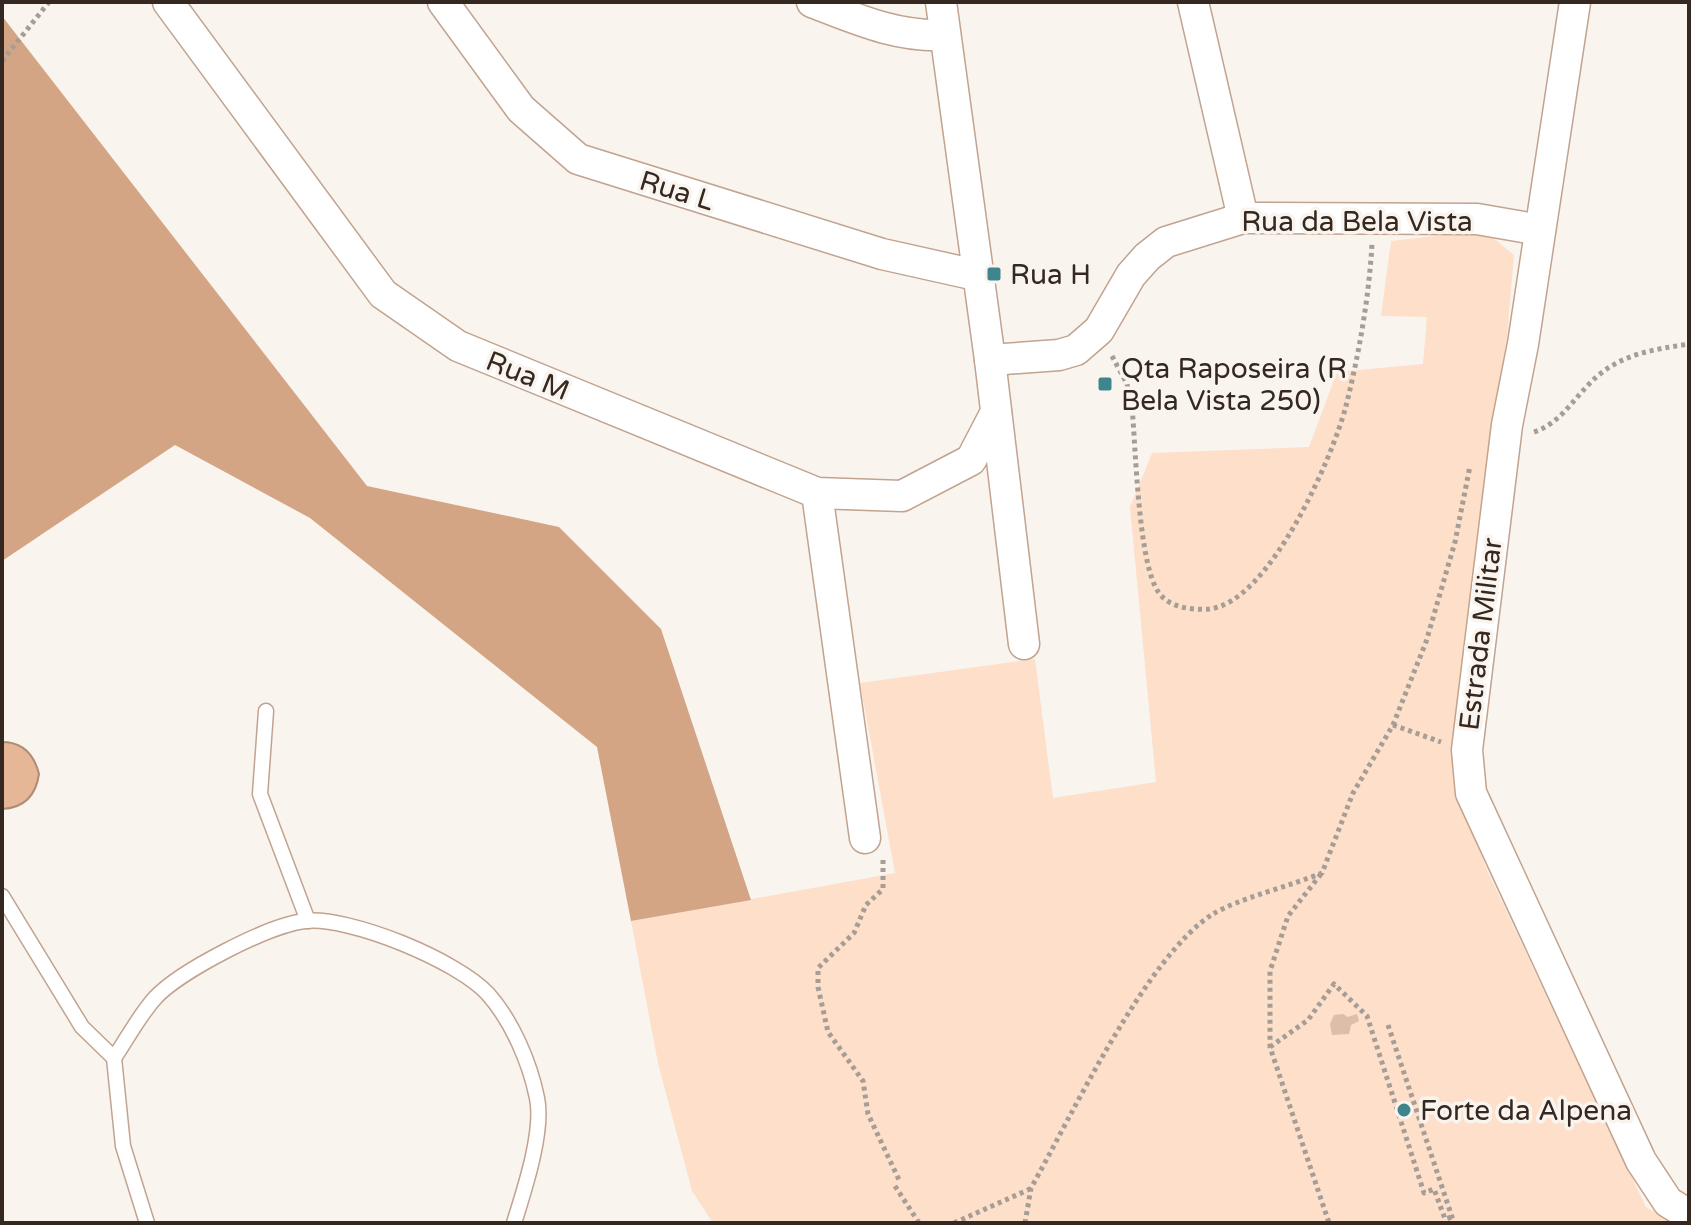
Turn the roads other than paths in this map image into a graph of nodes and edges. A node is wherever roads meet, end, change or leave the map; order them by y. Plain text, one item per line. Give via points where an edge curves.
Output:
1 (168, 2) edge
2 (443, 2) edge
3 (812, 2) edge
4 (941, 2) edge
5 (1193, 2) edge
6 (1575, 2) edge
7 (944, 35) junction
8 (1243, 218) junction
9 (1540, 230) junction
10 (976, 275) junction
11 (990, 360) junction
12 (996, 412) junction
13 (817, 493) junction
14 (1024, 644) dead end
15 (266, 711) dead end
16 (874, 842) road end
17 (2, 896) edge
18 (308, 921) junction
19 (114, 1058) junction
20 (1689, 1215) edge
21 (147, 1223) edge
22 (514, 1223) edge

1 - 13 street, Rua M via 383,294 458,346
2 - 10 street, Rua L via 521,109 578,159 882,254
3 - 7 street via 882,29
4 - 7 street
5 - 8 street
6 - 9 street, Estrada Militar
7 - 10 street
8 - 9 street, Rua da Bela Vista via 1477,219
8 - 11 street, Rua da Bela Vista via 1166,242 1147,257 1090,342 1059,355
9 - 20 street, Estrada Militar via 1507,425 1467,750 1471,793 1641,1161 1668,1202
10 - 11 street
11 - 12 street
12 - 13 street, Rua M via 971,460 902,496
12 - 14 street
13 - 16 street
15 - 18 lane via 260,794
17 - 19 lane via 82,1027
18 - 19 lane via 275,928 237,946 156,997
18 - 22 lane via 371,932 438,958 488,994 520,1045 538,1101 531,1166
19 - 21 lane via 123,1146

